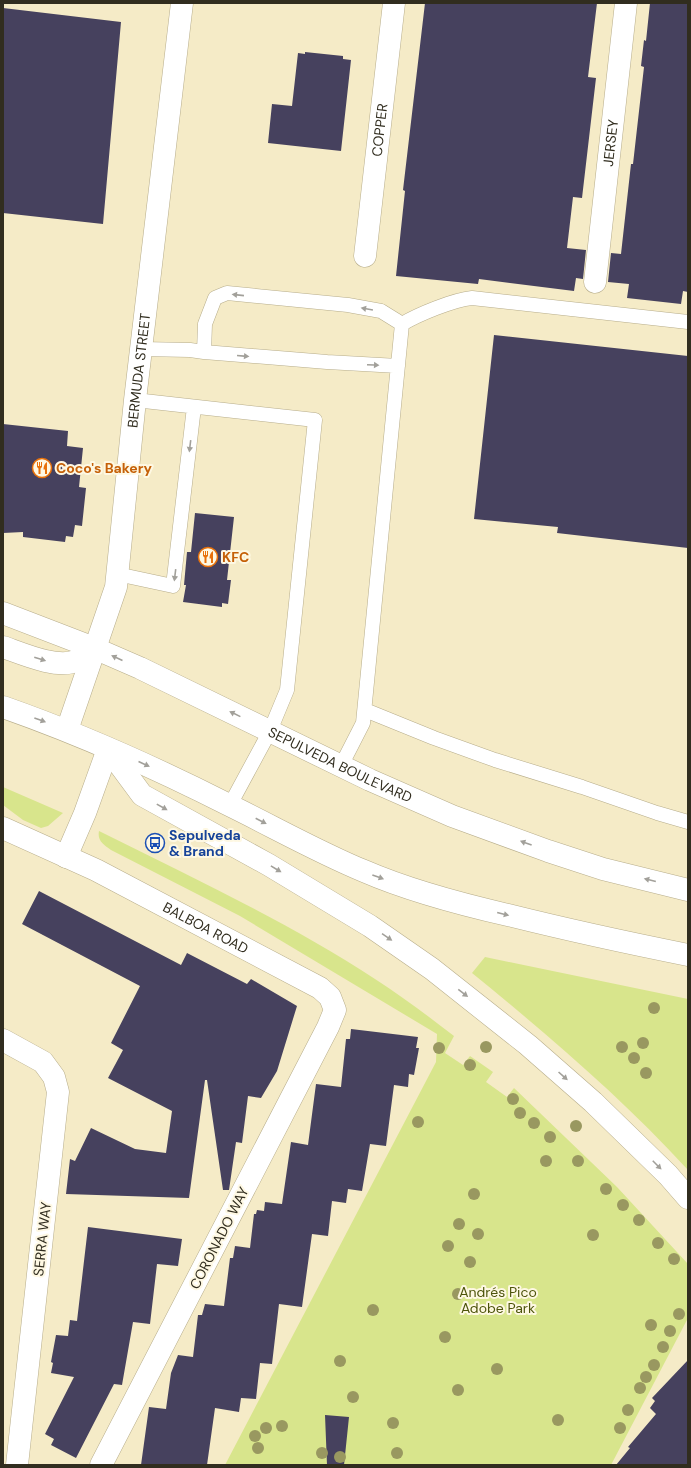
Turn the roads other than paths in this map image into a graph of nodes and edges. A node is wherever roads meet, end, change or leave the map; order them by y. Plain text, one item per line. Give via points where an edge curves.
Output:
1 (182, 3) edge
2 (394, 3) edge
3 (626, 3) edge
4 (365, 256) dead end
5 (595, 282) dead end
6 (688, 322) edge
7 (402, 324) junction
8 (142, 349) junction
9 (204, 352) junction
10 (398, 366) junction
11 (135, 400) junction
12 (194, 407) junction
13 (117, 574) junction
14 (3, 613) edge
15 (3, 647) edge
16 (94, 648) junction
17 (3, 707) edge
18 (365, 710) junction
19 (66, 730) junction
20 (270, 731) junction
21 (108, 749) junction
22 (341, 766) junction
23 (230, 805) junction
24 (688, 822) edge
25 (3, 828) edge
26 (66, 857) junction
27 (688, 890) edge
28 (688, 955) edge
29 (335, 1010) joint
30 (3, 1040) edge
31 (688, 1198) edge
32 (17, 1465) edge
33 (101, 1465) edge

1 - 8 street, BERMUDA STREET
2 - 4 street, COPPER
3 - 5 street, JERSEY
6 - 7 lane via 472,298 462,299
7 -> 9 lane via 381,311 348,305 227,293 215,298 205,324
7 - 10 lane
8 - 9 lane
8 - 11 street, BERMUDA STREET
9 -> 10 lane
10 - 18 lane
11 - 12 lane
11 - 13 street, BERMUDA STREET
12 -> 13 lane via 173,586
12 - 20 lane via 315,420 286,690
13 - 16 street, BERMUDA STREET via 111,602
14 - 16 street, SEPULVEDA BOULEVARD
15 -> 16 street via 46,661 66,664 85,656
16 - 19 street, BERMUDA STREET
20 -> 16 street, SEPULVEDA BOULEVARD
17 -> 19 street
18 - 22 lane via 363,723
18 - 24 lane via 496,760
19 - 21 street
20 - 22 street, SEPULVEDA BOULEVARD
20 - 23 lane
21 -> 23 street
21 - 26 street
21 -> 31 street via 142,795 269,865 370,926 432,968 528,1045 593,1102
27 -> 22 street, SEPULVEDA BOULEVARD via 603,869 548,851 452,816
23 -> 28 street via 365,872 411,889 524,919
25 - 26 street, BALBOA ROAD
26 - 29 street, BALBOA ROAD via 96,870 320,988 330,997
29 - 33 street, CORONADO WAY
30 - 32 street, SERRA WAY via 43,1062 54,1077 58,1092

